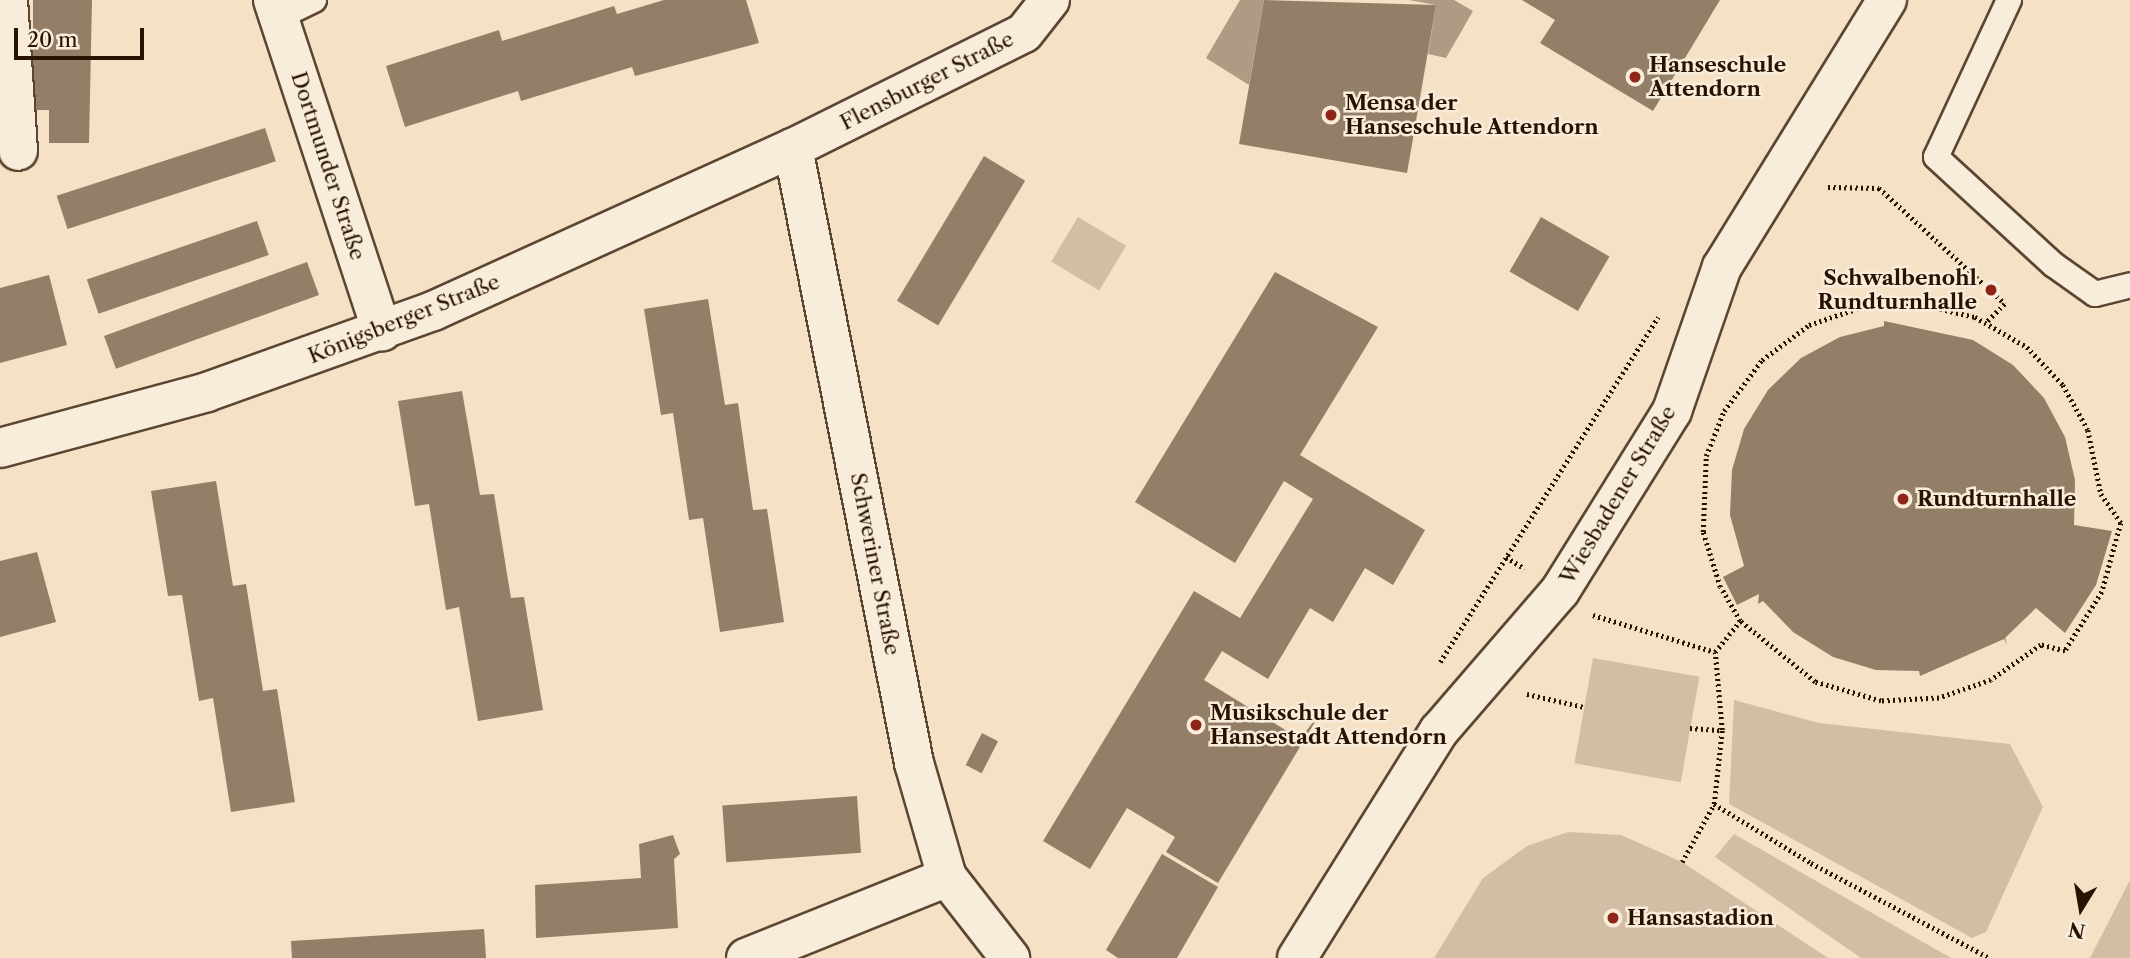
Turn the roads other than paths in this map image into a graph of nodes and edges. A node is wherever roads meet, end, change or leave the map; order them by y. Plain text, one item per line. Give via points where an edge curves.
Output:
1 (8, 0) edge
2 (314, 0) edge
3 (1050, 0) edge
4 (1887, 0) edge
5 (2009, 0) edge
6 (276, 8) edge
7 (793, 148) junction
8 (18, 151) dead end
9 (2130, 285) edge
10 (382, 332) junction
11 (0, 448) edge
12 (947, 877) junction
13 (746, 958) edge
14 (1010, 958) edge
15 (1297, 958) edge

1 - 8 street
2 - 6 lane
3 - 7 street, Flensburger Straße via 1024,33
4 - 15 street, Wiesbadener Straße via 1722,267 1672,411 1560,592 1438,731
5 - 9 lane via 1936,157 2054,265 2095,294
6 - 10 street, Dortmunder Straße
7 - 10 street, Königsberger Straße
7 - 12 street, Schweriner Straße via 914,763
10 - 11 street, Königsberger Straße via 206,392
12 - 13 street
12 - 14 street, Schweriner Straße

